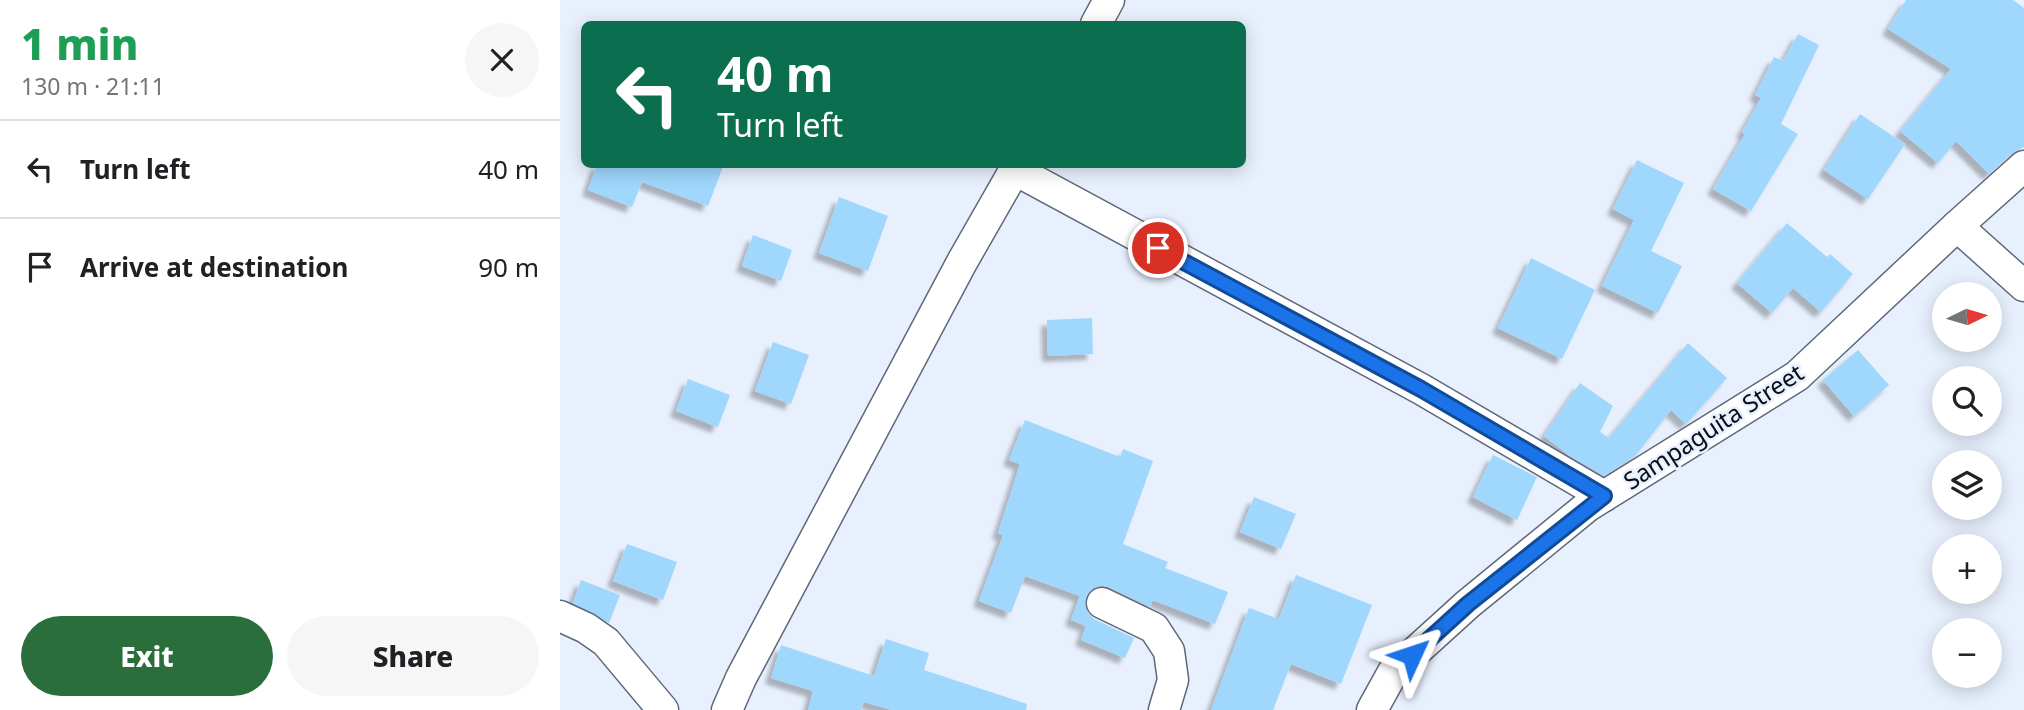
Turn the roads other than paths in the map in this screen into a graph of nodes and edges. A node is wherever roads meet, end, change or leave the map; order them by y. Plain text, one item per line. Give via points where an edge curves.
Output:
1 (1109, 0) edge
2 (1098, 21) edge
3 (2024, 166) edge
4 (1015, 168) edge
5 (1018, 168) edge
6 (1957, 226) junction
7 (2024, 286) edge
8 (1604, 496) junction
9 (1102, 603) dead end
10 (560, 616) edge
11 (663, 710) edge
12 (727, 710) edge
13 (1164, 710) edge
14 (1372, 710) edge

1 - 2 street
3 - 6 street, Sampaguita Street
4 - 12 street
5 - 8 street via 1421,389
6 - 7 street
6 - 8 street, Sampaguita Street via 1797,376
8 - 14 street, Sampaguita Street via 1468,604 1393,672
9 - 13 street via 1154,628 1169,651 1173,680
10 - 11 street via 606,642

